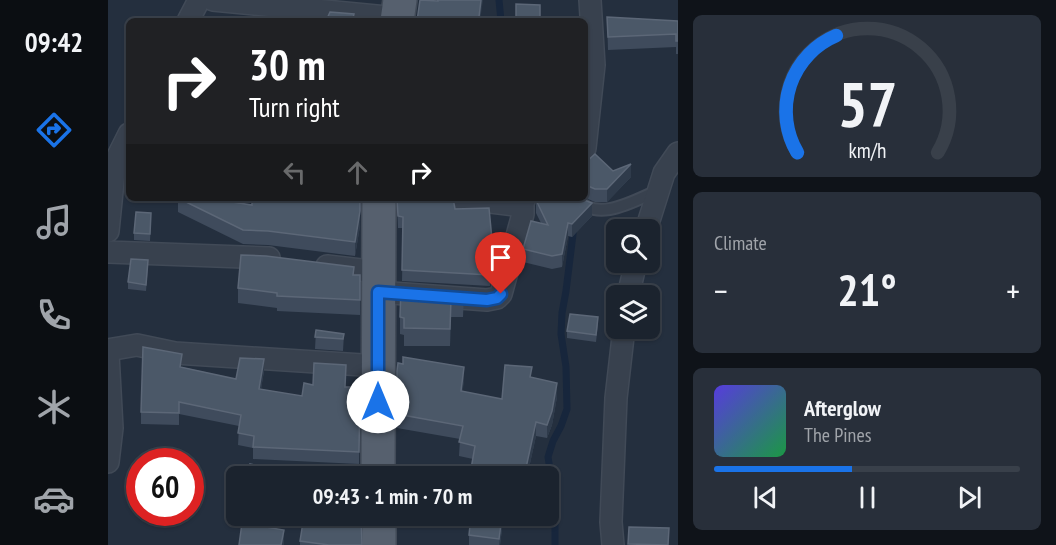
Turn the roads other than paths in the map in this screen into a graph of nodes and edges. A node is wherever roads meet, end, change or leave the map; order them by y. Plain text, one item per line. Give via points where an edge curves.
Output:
1 (199, 0) edge
2 (213, 0) edge
3 (590, 0) edge
4 (398, 13) edge
5 (190, 18) edge
6 (588, 120) edge
7 (126, 140) edge
8 (678, 153) edge
9 (657, 191) junction
10 (379, 201) edge
11 (508, 201) edge
12 (578, 201) edge
13 (524, 202) edge
14 (649, 219) edge
15 (108, 231) edge
16 (108, 252) edge
17 (288, 261) edge
18 (309, 264) edge
19 (378, 282) junction
20 (623, 339) edge
21 (108, 352) edge
22 (378, 366) junction
23 (108, 462) edge
24 (378, 466) edge
25 (379, 526) edge
26 (379, 545) edge
27 (613, 545) edge

1 - 5 street
2 - 4 street
3 - 6 street via 594,65
7 - 15 street via 115,162
8 - 9 street
9 - 12 lane via 618,208 598,210
9 - 14 street
10 - 19 main road
11 - 13 street
13 - 19 street via 497,298 487,300
16 - 17 street
18 - 19 street
19 - 22 main road
20 - 27 street via 616,398
21 - 22 street via 137,345 175,353
21 - 23 street via 112,428
22 - 24 main road
25 - 26 main road

